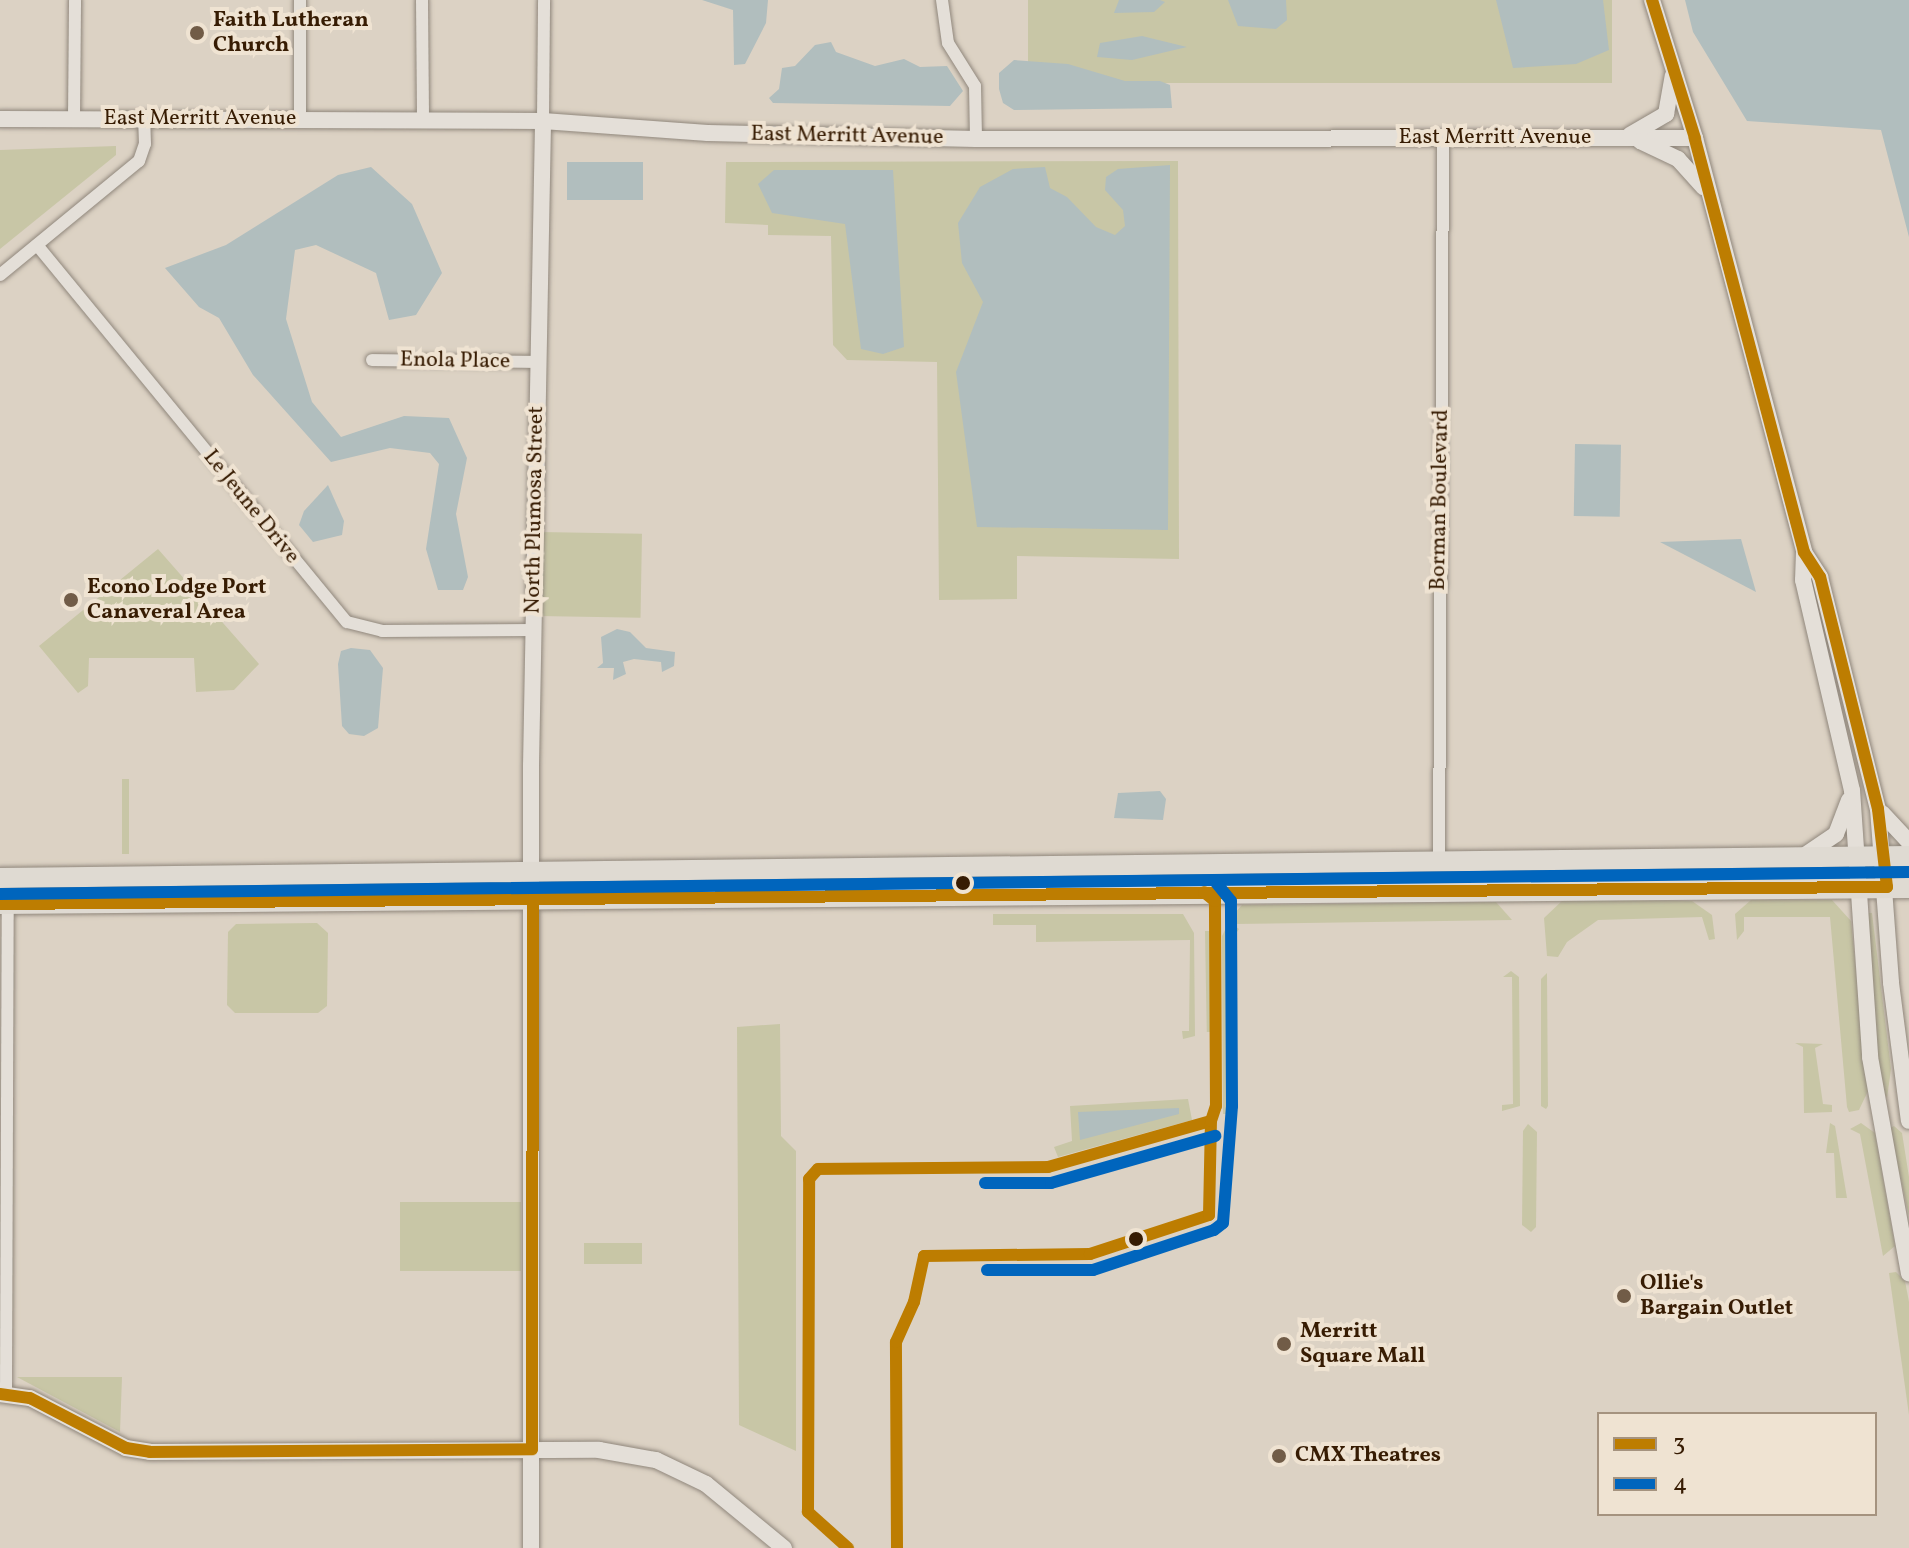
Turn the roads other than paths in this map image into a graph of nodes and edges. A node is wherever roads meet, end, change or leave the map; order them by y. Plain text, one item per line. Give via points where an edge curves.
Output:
1 (75, 0) edge
2 (300, 0) edge
3 (422, 0) edge
4 (544, 0) edge
5 (942, 0) edge
6 (1652, 0) edge
7 (1673, 71) junction
8 (0, 119) edge
9 (74, 119) junction
10 (144, 119) junction
11 (300, 120) junction
12 (423, 120) junction
13 (543, 121) junction
14 (1629, 138) junction
15 (1695, 138) junction
16 (976, 139) junction
17 (1443, 139) junction
18 (1710, 196) junction
19 (37, 245) junction
20 (0, 275) edge
21 (372, 360) dead end
22 (537, 362) junction
23 (1804, 552) junction
24 (534, 630) junction
25 (1852, 790) junction
26 (1878, 809) junction
27 (1909, 842) edge
28 (1909, 856) edge
29 (1802, 857) junction
30 (1857, 857) junction
31 (1884, 857) junction
32 (1635, 860) junction
33 (1439, 861) junction
34 (836, 867) junction
35 (927, 867) junction
36 (533, 869) junction
37 (0, 878) edge
38 (1856, 887) junction
39 (1887, 887) junction
40 (1528, 888) junction
41 (1909, 888) edge
42 (1369, 890) junction
43 (854, 896) junction
44 (757, 897) junction
45 (533, 899) junction
46 (4, 904) edge
47 (1909, 1121) edge
48 (1909, 1274) edge
49 (3, 1394) edge
50 (532, 1449) junction
51 (531, 1548) edge
52 (784, 1548) edge

1 - 9 street
2 - 11 street
3 - 12 street
4 - 13 street
5 - 16 street via 948,43 975,86
6 - 7 street
7 - 14 street via 1666,114
7 - 15 street
8 - 9 street, East Merritt Avenue
9 - 10 street, East Merritt Avenue
10 - 11 street, East Merritt Avenue
10 - 19 street via 139,161
11 - 12 street, East Merritt Avenue
12 - 13 street, East Merritt Avenue
13 - 16 street, East Merritt Avenue via 708,133
13 - 22 street, North Plumosa Street
14 - 15 street, East Merritt Avenue
14 - 17 street, East Merritt Avenue
14 - 18 street via 1678,159
15 - 18 street
16 - 17 street, East Merritt Avenue
17 - 33 street, Borman Boulevard
18 - 23 street
19 - 20 street
19 - 24 street, Le Jeune Drive via 347,622 382,631
21 - 22 street, Enola Place
22 - 24 street, North Plumosa Street
23 - 25 street via 1803,580
23 - 26 street via 1820,577
24 - 36 street, North Plumosa Street
25 - 29 street via 1836,834
25 - 30 street
26 - 27 street
26 - 31 street
28 - 31 main road
29 - 30 main road
29 - 32 main road
30 - 31 main road
30 - 38 street
31 - 39 street
32 - 33 main road
32 - 40 main road via 1570,868
33 - 35 main road
33 - 42 main road via 1424,880
34 - 35 main road
34 - 36 main road
34 - 44 main road via 815,885
35 - 43 main road via 865,885
36 - 37 main road
36 - 45 street, North Plumosa Street
38 - 39 main road
38 - 40 main road
38 - 48 street via 1877,1113
39 - 41 main road
39 - 47 street via 1891,983
40 - 42 main road
42 - 43 main road
43 - 44 main road
44 - 45 main road
45 - 46 main road
45 - 50 street, North Plumosa Street
46 - 49 street
49 - 50 street via 59,1409 126,1448 150,1452
50 - 51 street, North Plumosa Street
50 - 52 street via 599,1450 656,1460 706,1484

